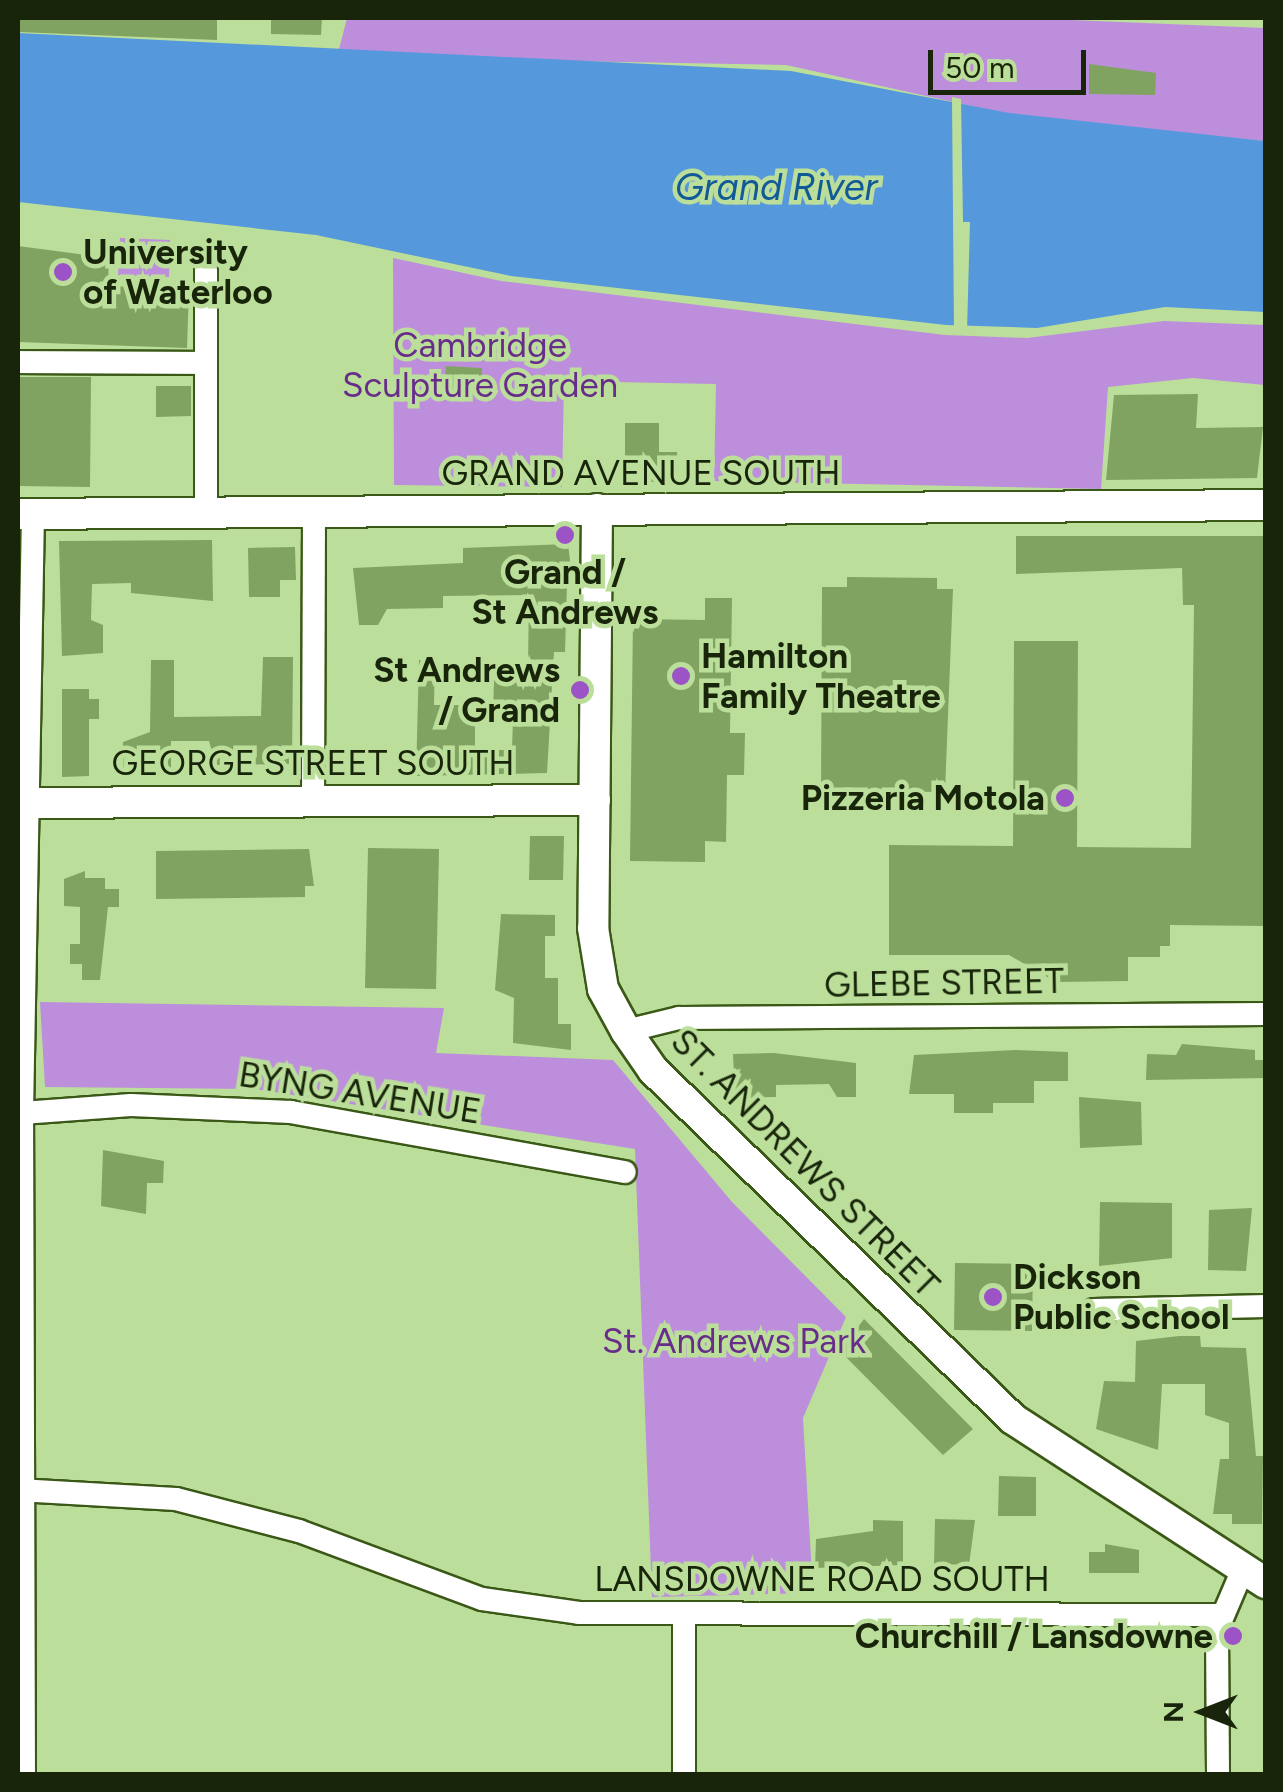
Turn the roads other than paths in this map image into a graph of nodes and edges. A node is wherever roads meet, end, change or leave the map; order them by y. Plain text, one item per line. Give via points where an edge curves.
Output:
1 (206, 270) dead end
2 (18, 362) edge
3 (205, 363) junction
4 (1266, 504) edge
5 (597, 509) junction
6 (314, 512) junction
7 (206, 513) junction
8 (25, 514) edge
9 (595, 800) junction
10 (313, 801) junction
11 (25, 803) edge
12 (1266, 1014) edge
13 (626, 1031) junction
14 (20, 1112) edge
15 (625, 1172) dead end
16 (1266, 1306) edge
17 (1094, 1310) dead end
18 (20, 1490) edge
19 (1254, 1576) edge
20 (1219, 1615) junction
21 (684, 1617) junction
22 (24, 1774) edge
23 (684, 1774) edge
24 (1218, 1774) edge

1 - 3 street
2 - 3 street
3 - 7 street
4 - 5 main road, GRAND AVENUE SOUTH
5 - 6 main road, GRAND AVENUE SOUTH
5 - 9 main road, ST. ANDREWS STREET
6 - 7 main road, GRAND AVENUE SOUTH
6 - 10 street
7 - 8 main road, GRAND AVENUE SOUTH
8 - 11 street
9 - 10 main road, GEORGE STREET SOUTH
9 - 13 main road, ST. ANDREWS STREET via 596,960
10 - 11 main road, GEORGE STREET SOUTH
11 - 14 street
12 - 13 street, GLEBE STREET via 679,1018
13 - 19 main road, ST. ANDREWS STREET via 654,1070 989,1398
14 - 15 street, BYNG AVENUE via 132,1105 292,1112
14 - 18 street
16 - 17 street
18 - 21 street, LANSDOWNE ROAD SOUTH via 176,1499 299,1532 482,1598
18 - 22 street
19 - 20 street
20 - 21 street, LANSDOWNE ROAD SOUTH
20 - 24 street
21 - 23 street

